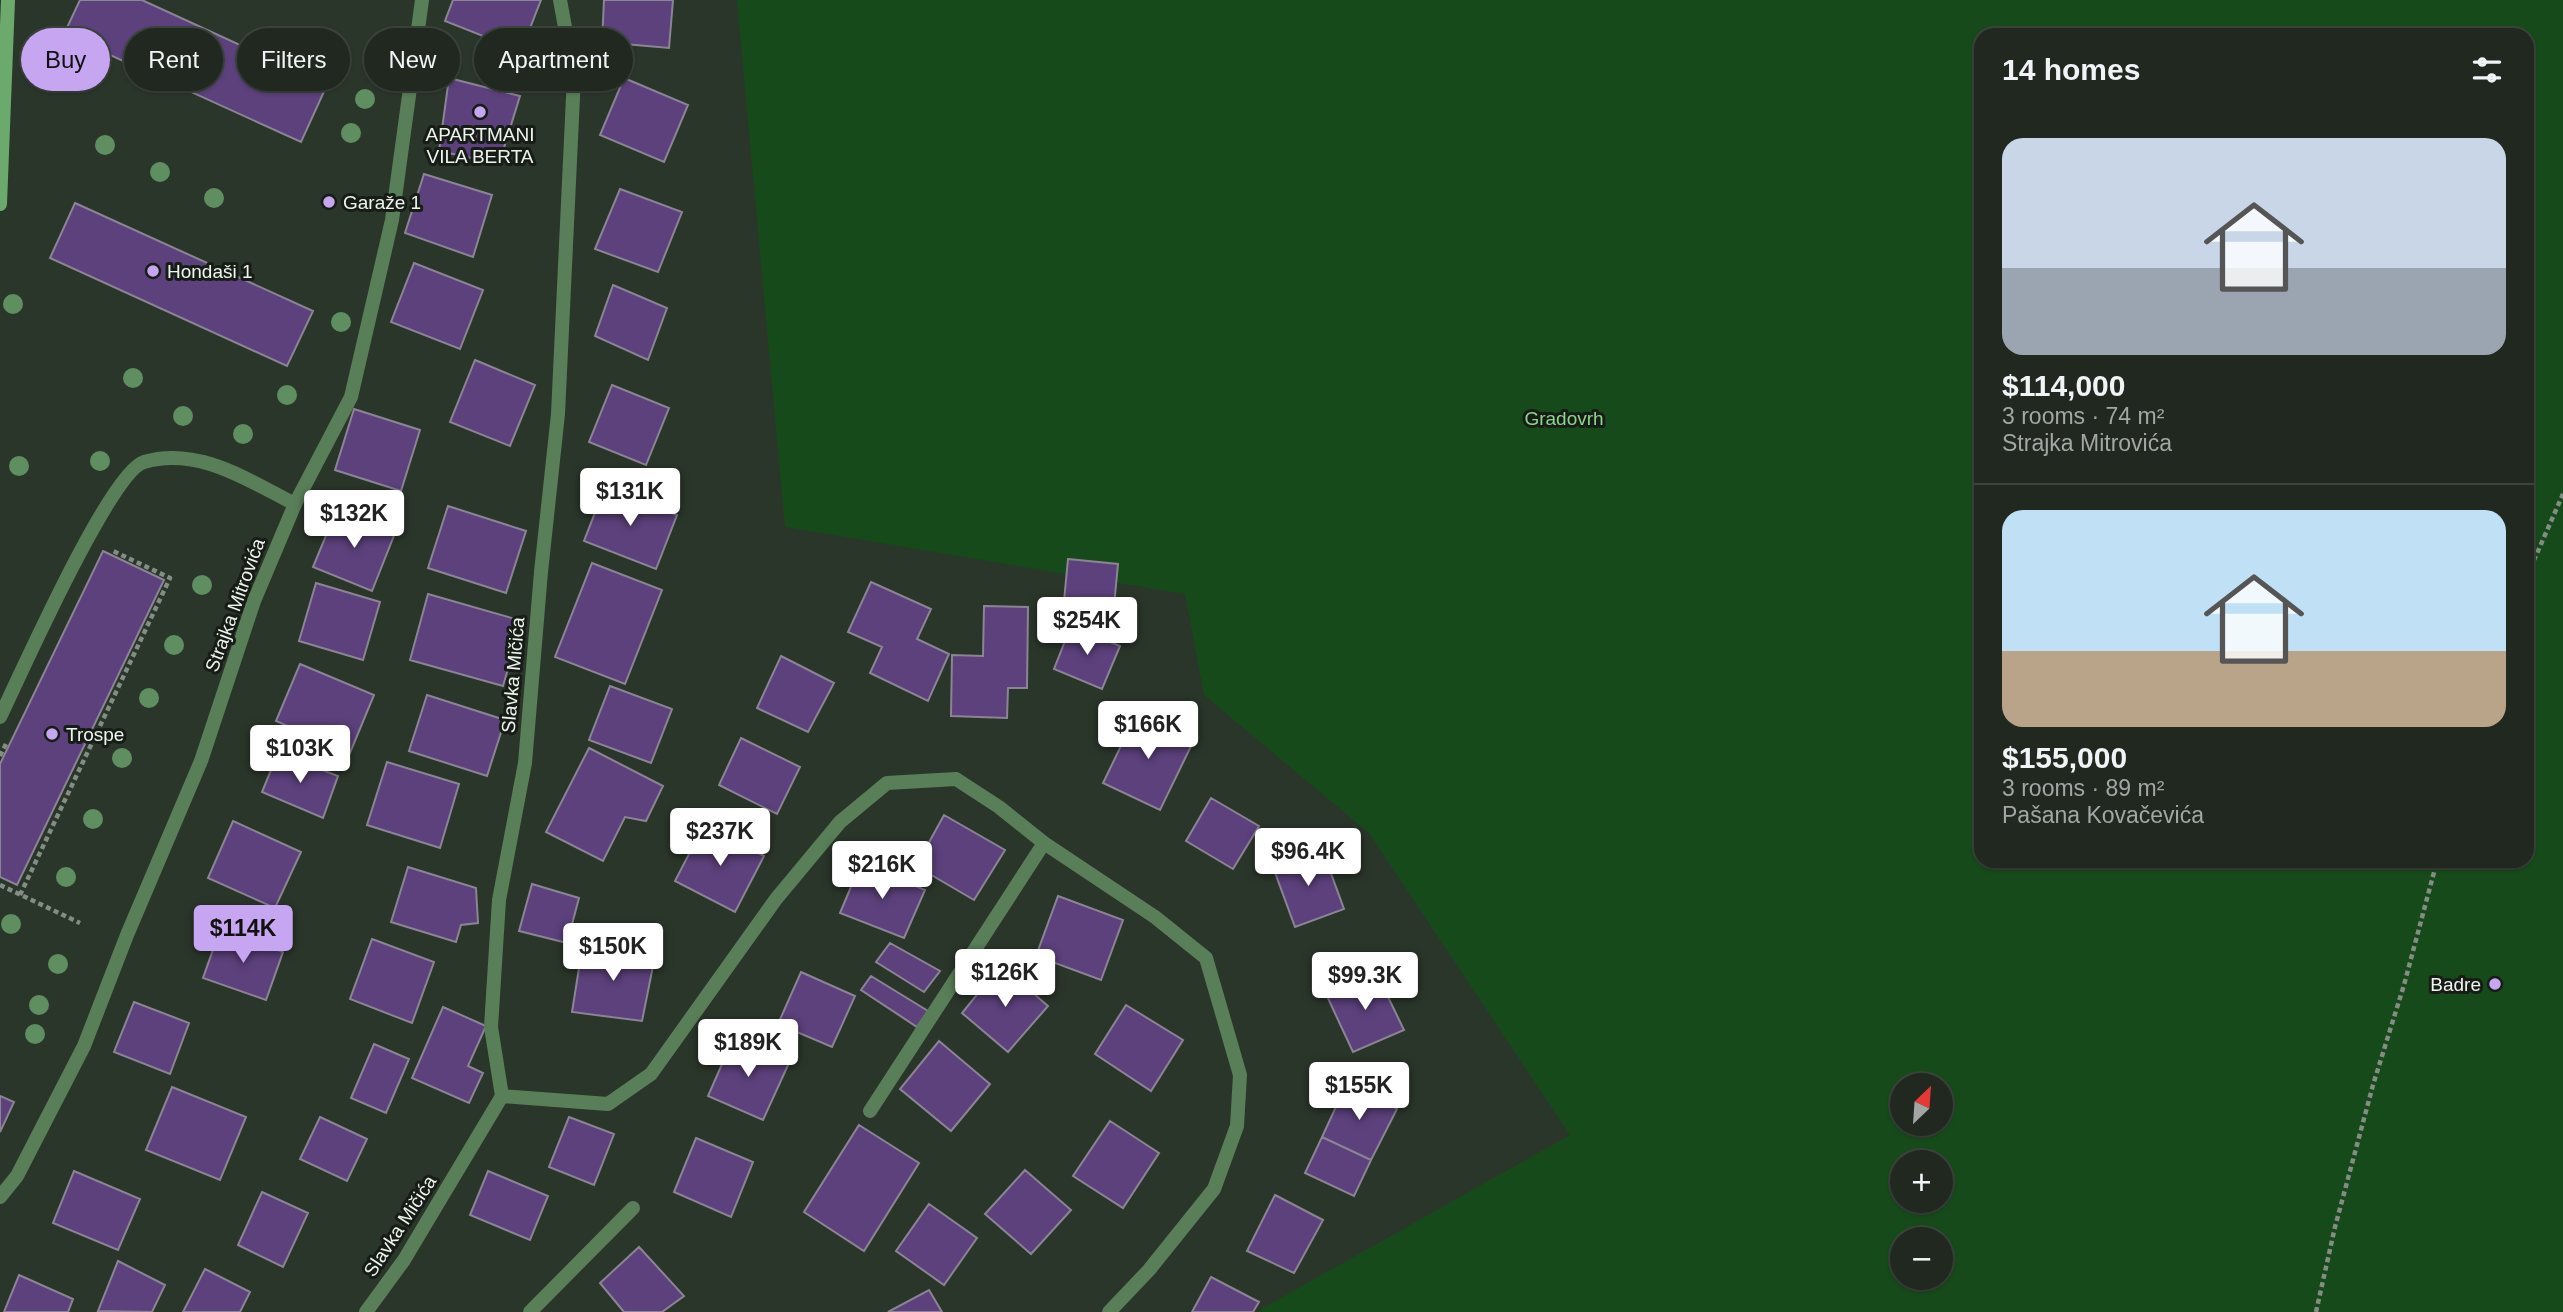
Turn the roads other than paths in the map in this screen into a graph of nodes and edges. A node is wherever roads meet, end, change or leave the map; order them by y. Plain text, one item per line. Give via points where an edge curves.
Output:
1 (8, 0) edge
2 (422, 0) edge
3 (560, 0) edge
4 (0, 204) edge
5 (295, 504) junction
6 (0, 717) edge
7 (1044, 843) junction
8 (502, 1096) junction
9 (870, 1111) dead end
10 (0, 1197) edge
11 (633, 1208) dead end
12 (366, 1312) edge
13 (530, 1312) edge
14 (1110, 1312) edge

1 - 4 main road
2 - 5 street, Strajka Mitrovića via 392,220 351,397
3 - 8 street, Slavka Mičića via 574,76 559,386 524,763 499,900 491,1027
5 - 6 street via 198,460 164,458 137,466 87,538
5 - 10 street, Strajka Mitrovića via 254,601 201,761 84,1046 17,1176
7 - 8 street via 956,779 887,783 840,822 776,899 651,1074 608,1104
7 - 9 street
7 - 14 street via 1155,917 1206,958 1240,1075 1237,1126 1214,1189
8 - 12 street, Slavka Mičića via 404,1260
11 - 13 street

